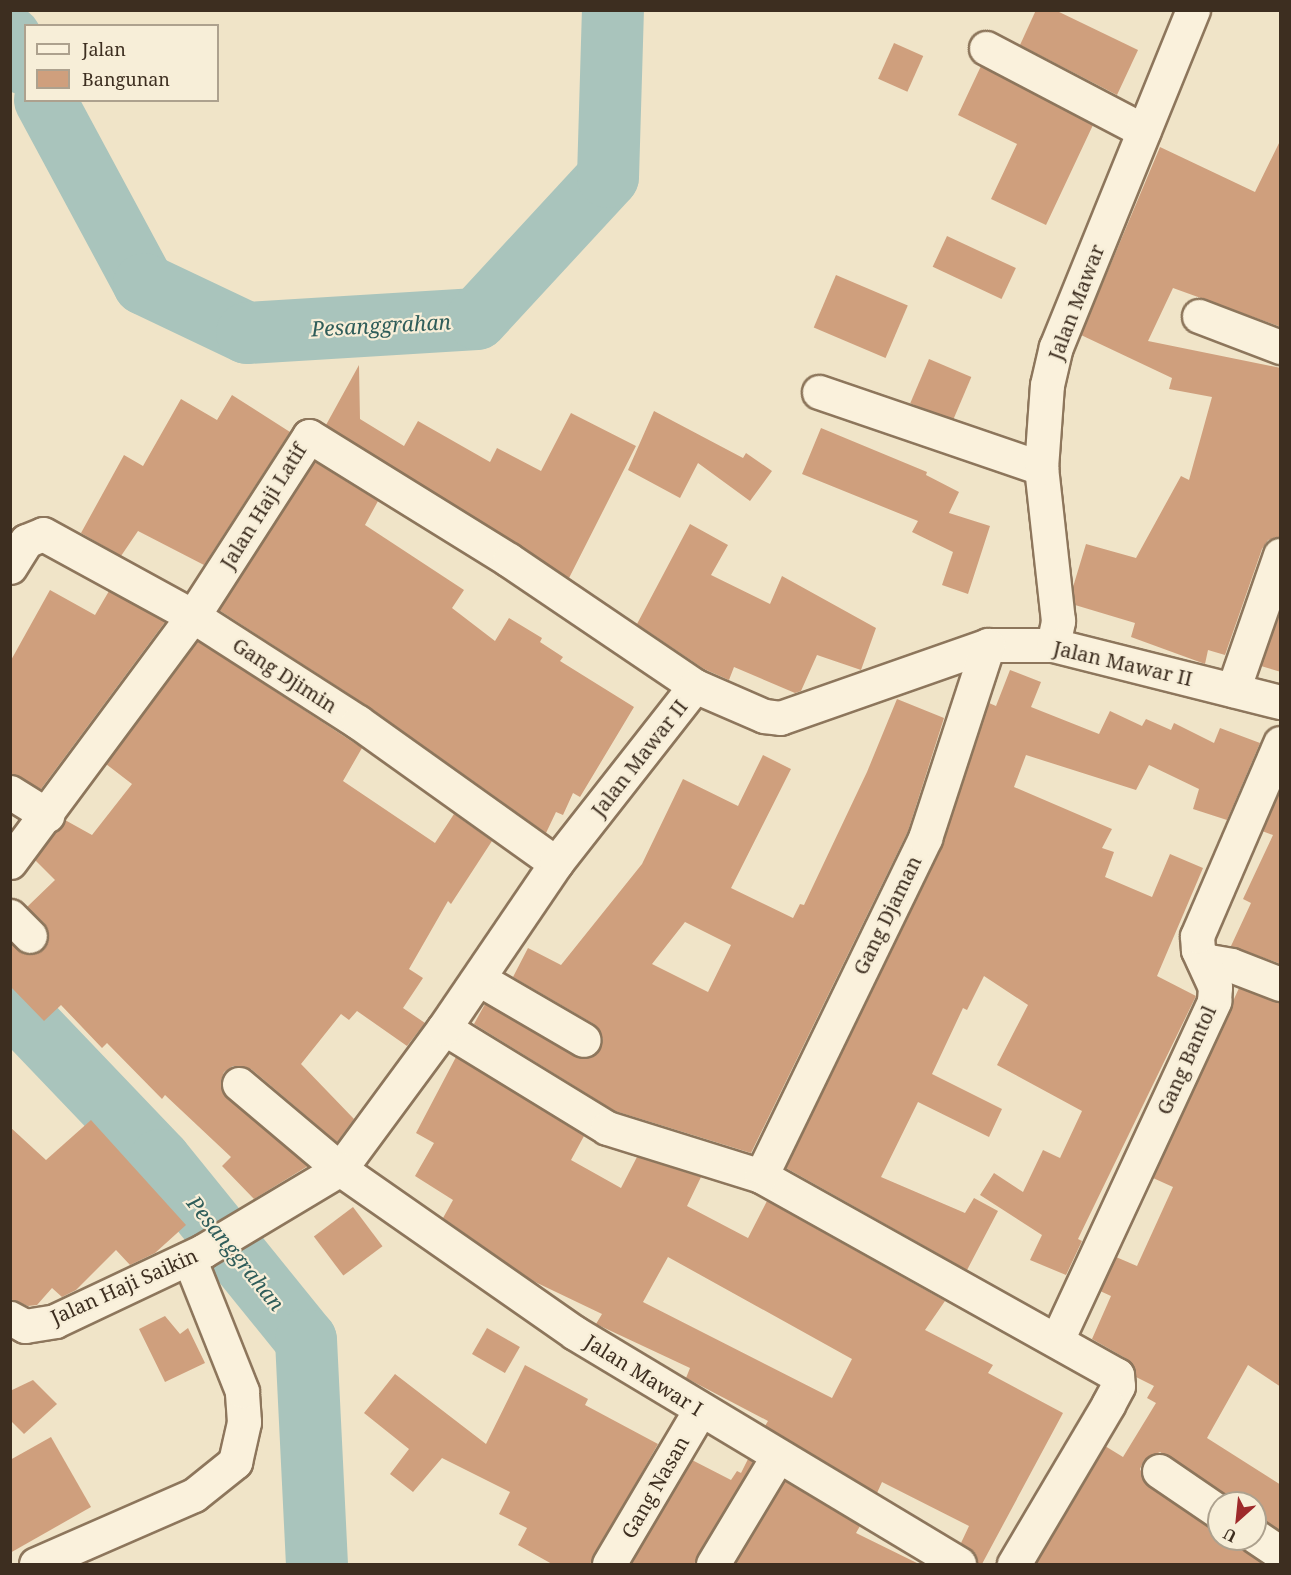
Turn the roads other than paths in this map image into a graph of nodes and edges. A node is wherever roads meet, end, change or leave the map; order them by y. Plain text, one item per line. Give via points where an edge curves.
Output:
1 (1193, 10) edge
2 (986, 48) dead end
3 (1144, 131) junction
4 (1199, 316) dead end
5 (1281, 347) edge
6 (819, 392) dead end
7 (1041, 468) junction
8 (1281, 555) edge
9 (10, 567) edge
10 (193, 616) junction
11 (988, 645) junction
12 (1053, 645) junction
13 (695, 686) junction
14 (1233, 690) junction
15 (1281, 702) edge
16 (1281, 743) edge
17 (10, 792) edge
18 (47, 815) junction
19 (10, 862) edge
20 (556, 863) junction
21 (1203, 960) junction
22 (479, 979) junction
23 (1281, 984) edge
24 (444, 1028) junction
25 (584, 1040) dead end
26 (239, 1084) dead end
27 (340, 1169) junction
28 (761, 1176) junction
29 (267, 1215) joint
30 (196, 1255) junction
31 (10, 1318) edge
32 (1057, 1340) junction
33 (700, 1410) junction
34 (778, 1455) junction
35 (1160, 1471) dead end
36 (1207, 1504) edge
37 (1267, 1544) edge
38 (1281, 1553) edge
39 (36, 1564) edge
40 (609, 1564) edge
41 (713, 1564) edge
42 (959, 1564) edge
43 (1014, 1564) edge

1 - 3 street, Jalan Mawar
2 - 3 street
3 - 7 street, Jalan Mawar via 1056,346 1047,386
4 - 5 street
6 - 7 street
7 - 12 street, Jalan Mawar via 1058,621
8 - 14 street
9 - 10 street, Gang Djimin via 26,541 43,534
10 - 13 street, Jalan Haji Latif via 309,435 509,560
10 - 18 street, Jalan Haji Latif
10 - 20 street, Gang Djimin via 358,722
11 - 12 street, Jalan Mawar II
11 - 13 street, Jalan Mawar II via 788,717 764,716
11 - 28 street, Gang Djaman via 925,838
12 - 14 street, Jalan Mawar II
13 - 20 street, Jalan Mawar II
14 - 15 street, Jalan Mawar II
16 - 21 street, Gang Bantol via 1197,936
17 - 18 street
18 - 19 street, Jalan Haji Latif
20 - 22 street, Jalan Mawar II
21 - 23 street via 1231,965
21 - 32 street, Gang Bantol via 1215,987 1214,1001
22 - 24 street, Jalan Mawar II
22 - 25 street
24 - 27 street, Jalan Mawar II
24 - 28 street via 620,1134
26 - 27 street, Jalan Mawar I
27 - 29 street, Jalan Mawar II
27 - 33 street, Jalan Mawar I via 575,1333
28 - 32 street
29 - 30 street, Jalan Haji Saikin
30 - 31 street, Jalan Haji Saikin via 55,1321 25,1326
30 - 39 street via 242,1392 244,1422 235,1462 194,1495
32 - 43 street via 1110,1370 1119,1380
33 - 34 street, Jalan Mawar I
33 - 40 street, Gang Nasan
34 - 41 street
34 - 42 street, Jalan Mawar I
35 - 36 street
37 - 38 street

